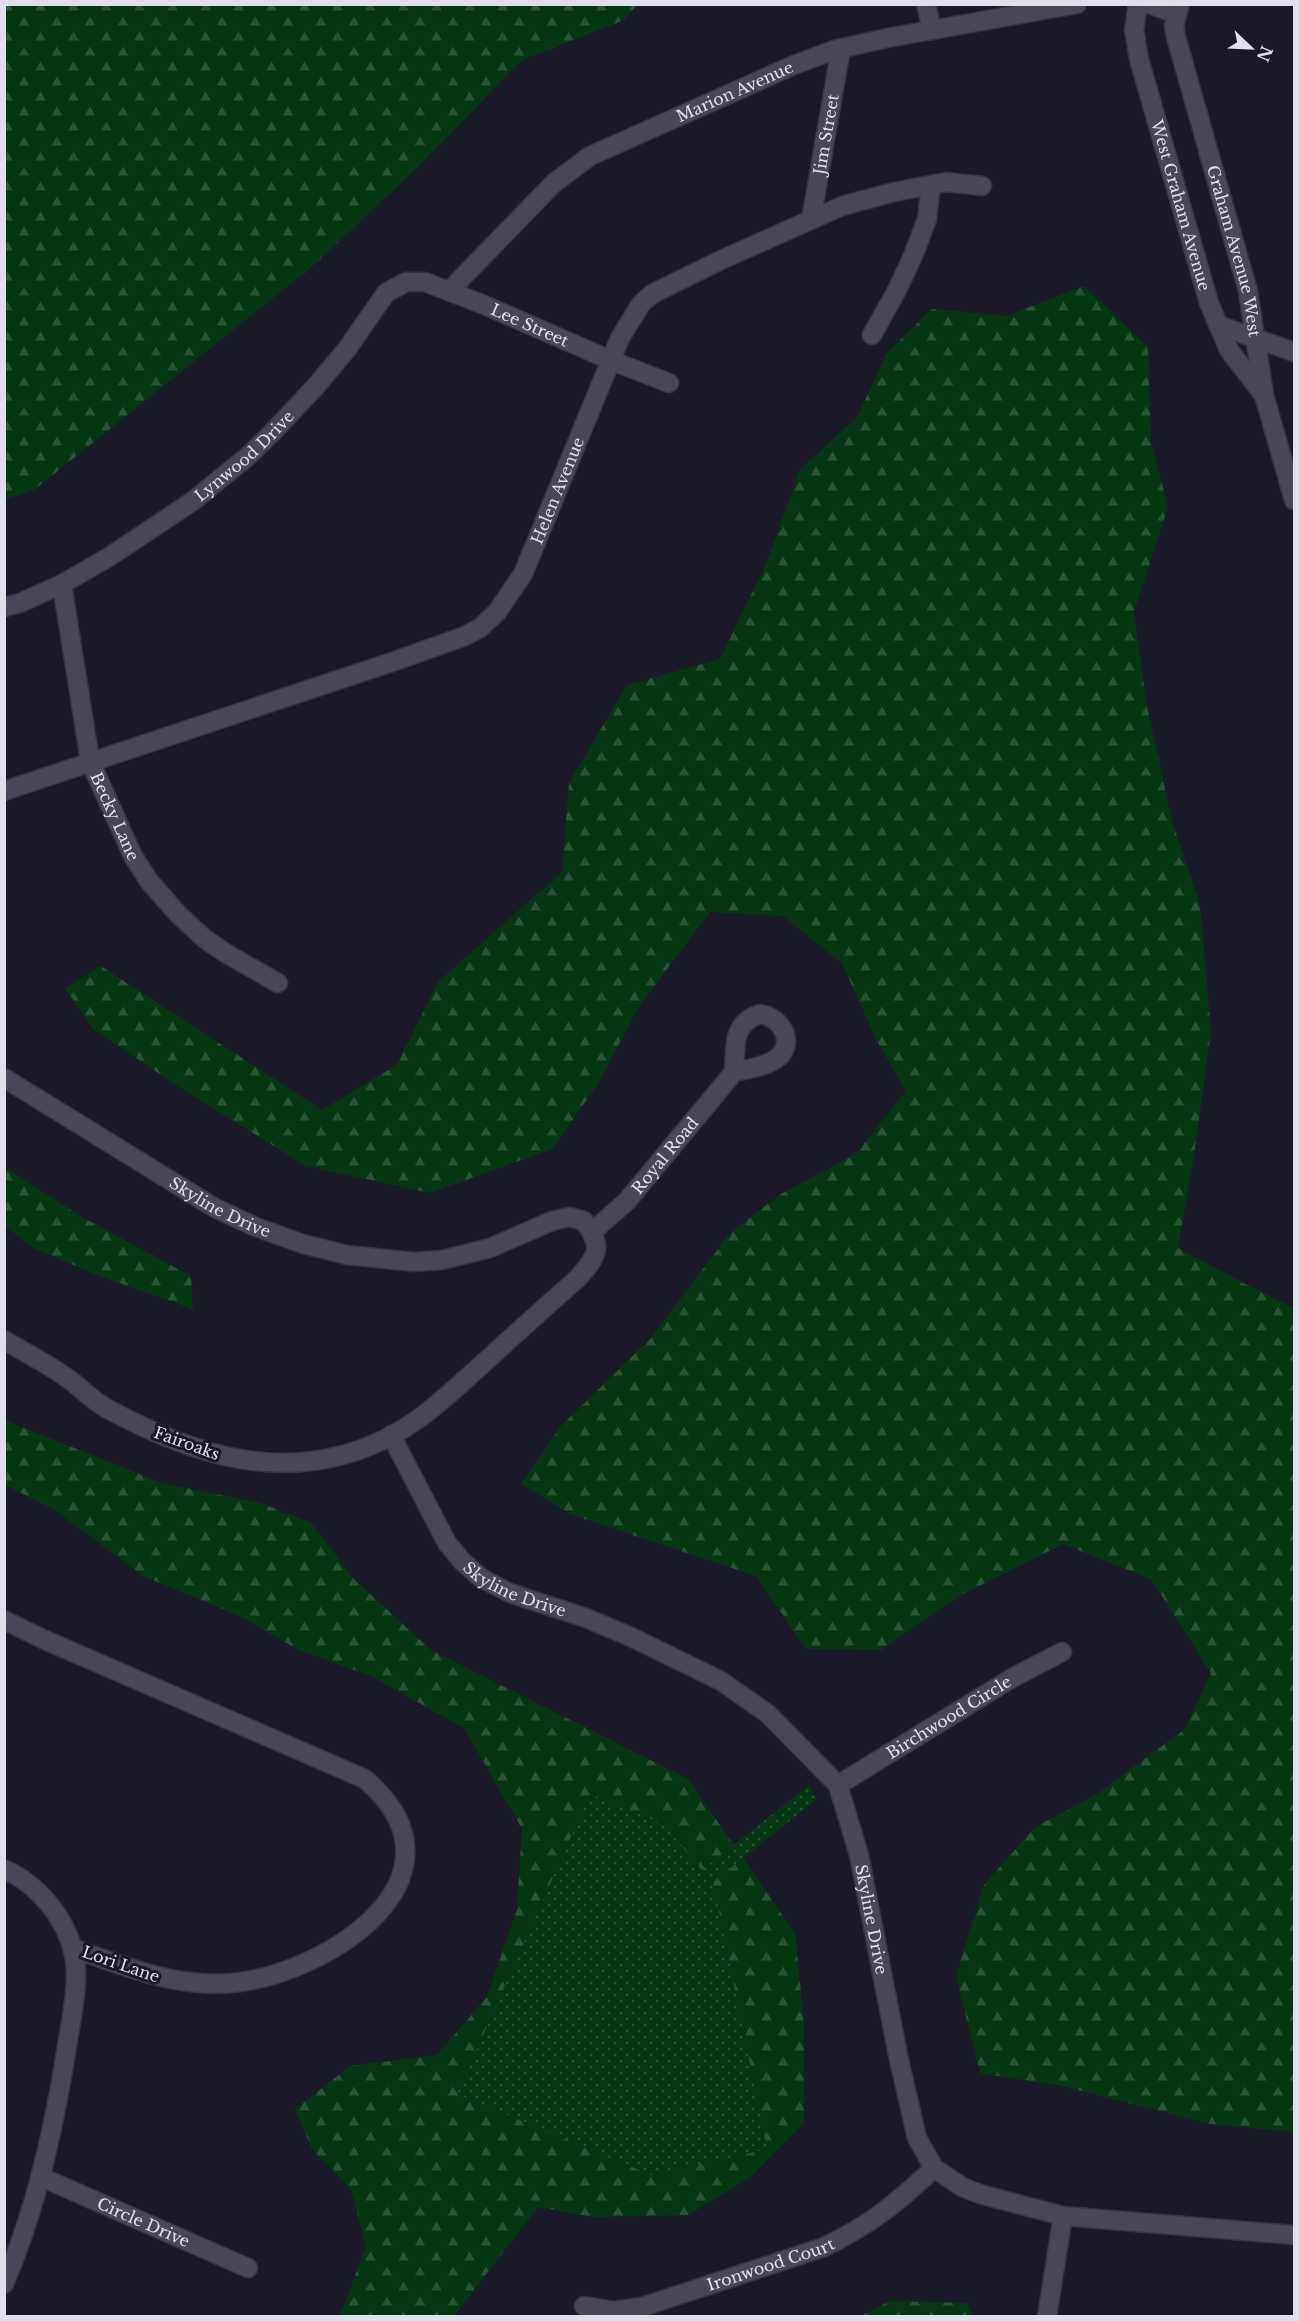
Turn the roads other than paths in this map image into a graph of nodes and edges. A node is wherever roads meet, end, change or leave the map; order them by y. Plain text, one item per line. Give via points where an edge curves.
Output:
1 (926, 4) edge
2 (1077, 4) edge
3 (1138, 4) edge
4 (1149, 4) edge
5 (1178, 9) edge
6 (932, 30) junction
7 (841, 48) junction
8 (932, 185) junction
9 (982, 186) dead end
10 (811, 220) junction
11 (449, 291) junction
12 (1218, 325) junction
13 (872, 335) dead end
14 (1256, 336) junction
15 (1294, 352) edge
16 (610, 360) junction
17 (669, 383) dead end
18 (1264, 395) junction
19 (1294, 500) edge
20 (62, 584) junction
21 (4, 607) edge
22 (90, 761) junction
23 (4, 791) edge
24 (279, 983) dead end
25 (734, 1072) dead end
26 (4, 1078) edge
27 (592, 1232) junction
28 (4, 1340) edge
29 (391, 1436) junction
30 (4, 1620) edge
31 (1062, 1652) dead end
32 (838, 1785) junction
33 (4, 1869) edge
34 (72, 1948) junction
35 (934, 2168) junction
36 (41, 2178) junction
37 (1063, 2216) junction
38 (1294, 2235) edge
39 (248, 2268) dead end
40 (4, 2284) edge
41 (584, 2306) dead end
42 (1047, 2316) edge

1 - 6 street
2 - 6 street, Marion Avenue
3 - 12 street, West Graham Avenue via 1134,30 1139,59
4 - 5 street
5 - 14 street, Graham Avenue West via 1176,38 1245,281
6 - 7 street, Marion Avenue
7 - 10 street, Jim Street
7 - 11 street, Marion Avenue via 590,156 554,183
8 - 9 street, Helen Avenue via 946,182
8 - 10 street, Helen Avenue via 842,206
8 - 13 street via 927,219 913,256
10 - 16 street, Helen Avenue via 652,294 641,304
11 - 16 street, Lee Street
11 - 20 street, Lynwood Drive via 419,281 398,285 386,293 316,386 247,457 193,501
12 - 14 street
12 - 18 street, West Graham Avenue via 1229,350
14 - 15 street
14 - 18 street, Graham Avenue West
16 - 17 street, Lee Street
16 - 22 street, Helen Avenue via 523,574 497,612 480,628 405,657
18 - 19 street, Graham Avenue West
20 - 21 street, Lynwood Drive
20 - 22 street, Becky Lane
22 - 23 street
22 - 24 street, Becky Lane via 133,856 149,881 205,939
25 - 27 street, Royal Road via 627,1201
26 - 27 street, Skyline Drive via 216,1208 303,1244 347,1255 414,1262 467,1255 569,1217 584,1221
27 - 29 street via 597,1253 578,1278 434,1408
28 - 29 street, Fairoaks via 68,1379 103,1407 198,1450 229,1458 255,1462 320,1460
29 - 32 street, Skyline Drive via 447,1543 481,1578 510,1593 631,1637 721,1681 768,1714
30 - 34 street, Lori Lane via 365,1779 389,1802 403,1833 405,1857 392,1896 353,1935 328,1953 279,1974 230,1983 175,1981
31 - 32 street, Birchwood Circle via 1014,1677
32 - 35 street, Skyline Drive via 859,1855 917,2138
33 - 34 street via 24,1880 49,1903
34 - 36 street, Lori Lane via 76,1971 70,2024 55,2124
35 - 37 street, Skyline Drive via 980,2194
35 - 41 street, Ironwood Court via 878,2218 824,2247 642,2307 614,2311
36 - 39 street, Circle Drive
36 - 40 street, Lori Lane
37 - 38 street, Skyline Drive
37 - 42 street

